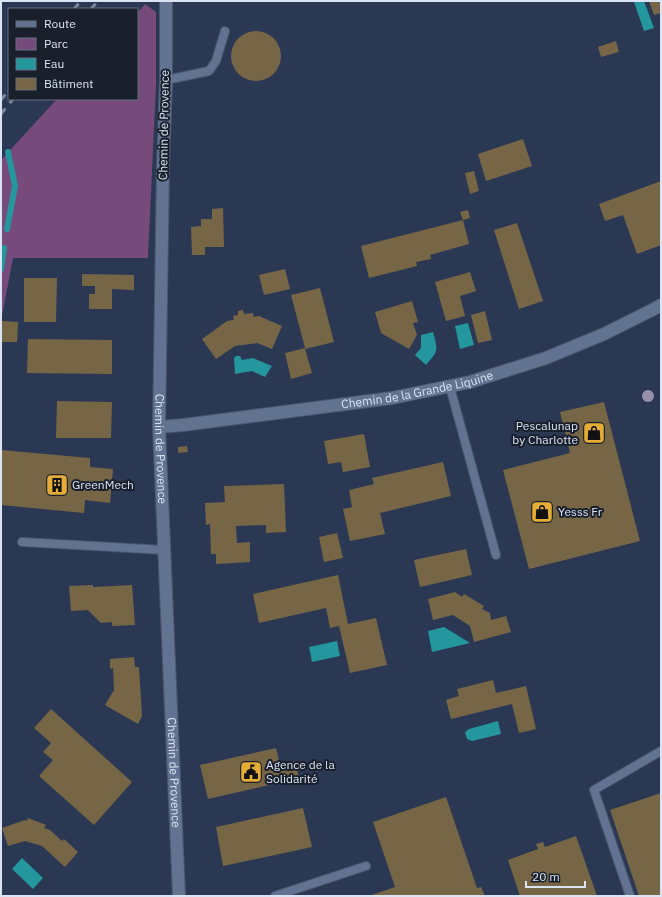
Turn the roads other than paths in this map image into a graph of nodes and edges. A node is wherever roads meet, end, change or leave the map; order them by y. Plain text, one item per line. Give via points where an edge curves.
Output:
1 (166, 1) edge
2 (225, 31) dead end
3 (166, 80) junction
4 (661, 305) edge
5 (450, 388) junction
6 (159, 427) junction
7 (22, 542) dead end
8 (165, 550) junction
9 (496, 555) dead end
10 (661, 751) edge
11 (366, 866) dead end
12 (179, 896) edge
13 (275, 896) edge
14 (630, 896) edge

1 - 3 street, Chemin de Provence
2 - 3 lane via 216,61 209,71
3 - 6 street, Chemin de Provence
4 - 5 street, Chemin de la Grande Liquine via 604,334 546,358
5 - 6 street, Chemin de la Grande Liquine via 392,398
5 - 9 lane
6 - 8 street, Chemin de Provence
7 - 8 lane
8 - 12 street, Chemin de Provence
10 - 14 lane via 594,790
11 - 13 lane

